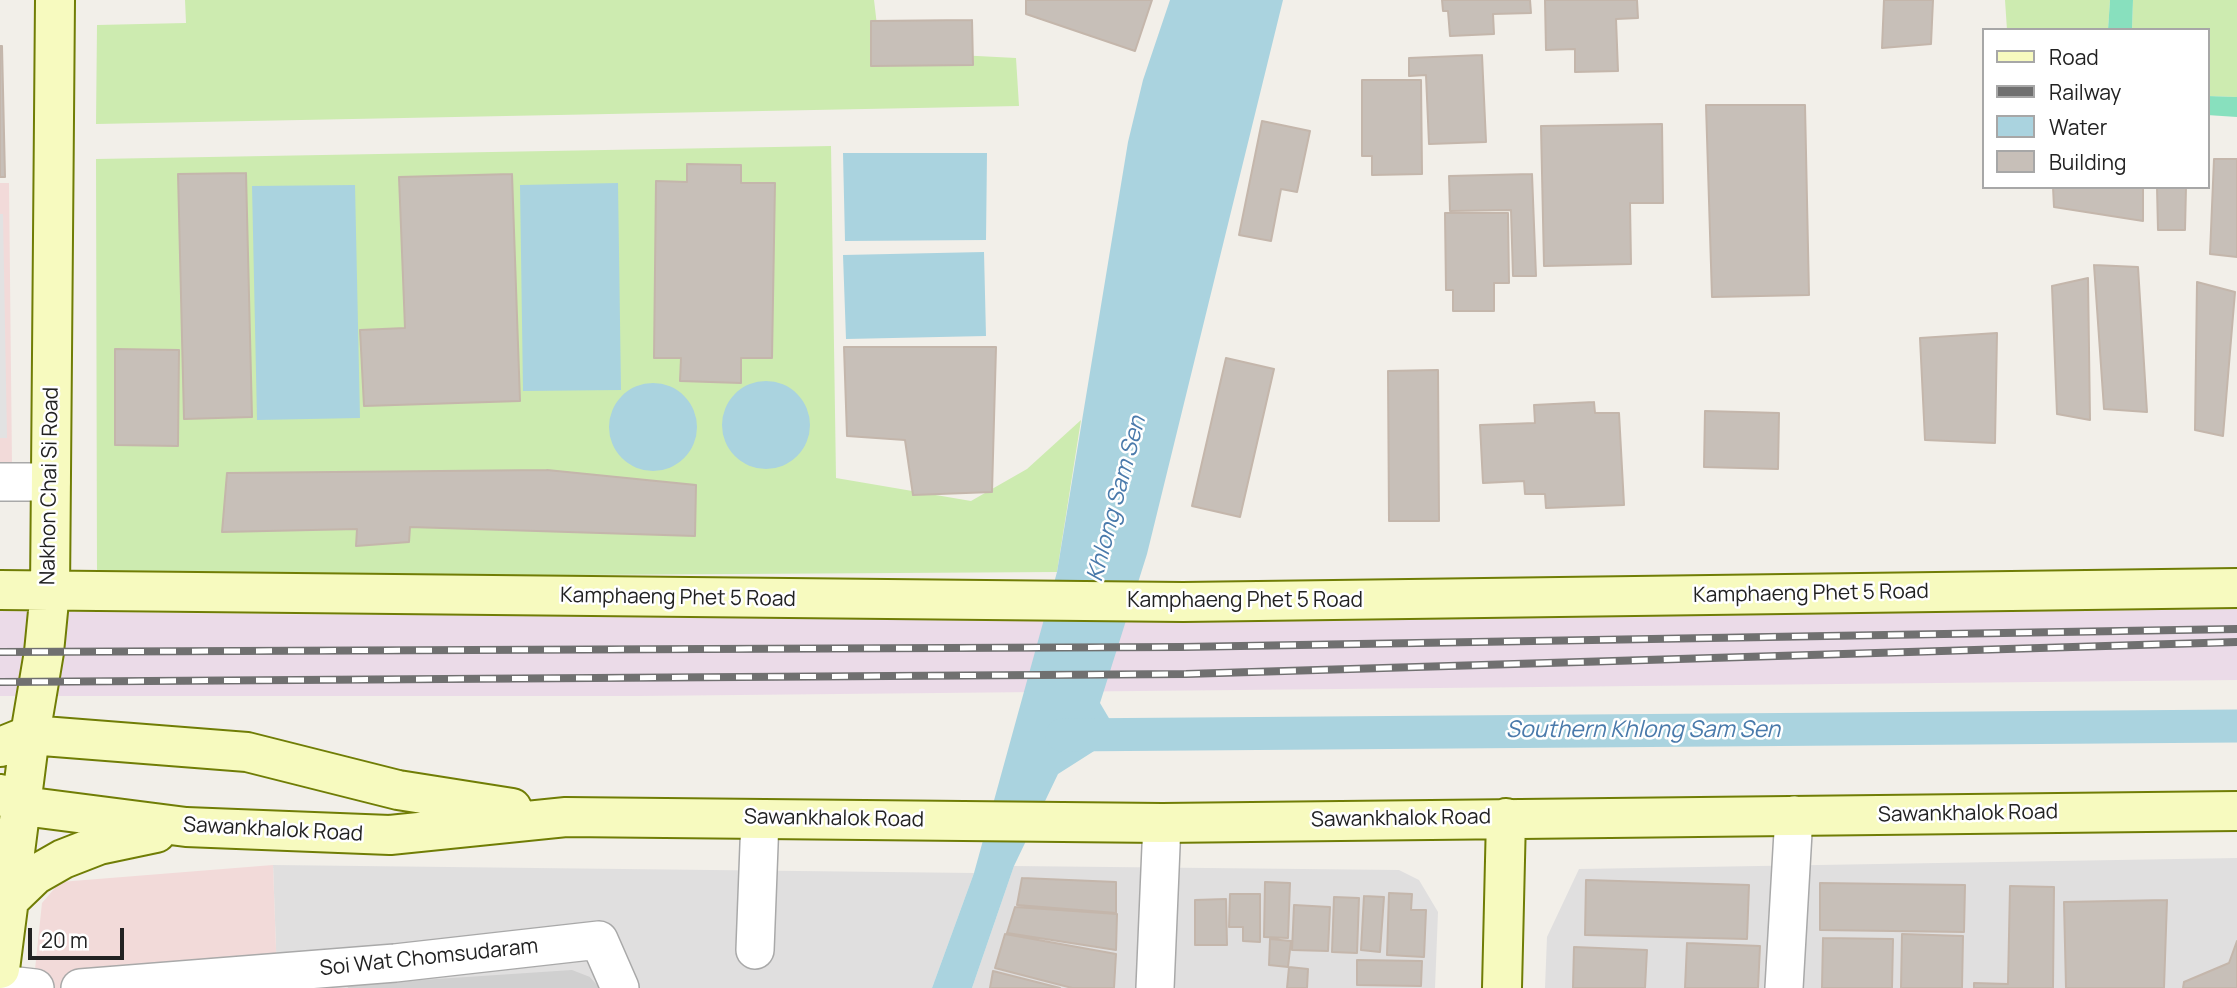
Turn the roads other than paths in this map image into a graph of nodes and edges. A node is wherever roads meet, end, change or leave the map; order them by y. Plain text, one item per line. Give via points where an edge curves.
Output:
1 (55, 0) edge
2 (0, 482) edge
3 (51, 482) junction
4 (2237, 588) edge
5 (0, 590) edge
6 (50, 591) junction
7 (15, 741) edge
8 (11, 800) edge
9 (2237, 811) edge
10 (1794, 815) junction
11 (566, 817) junction
12 (1506, 818) junction
13 (760, 819) junction
14 (1148, 822) junction
15 (186, 827) junction
16 (4, 921) edge
17 (755, 950) dead end
18 (0, 970) edge
19 (0, 984) edge
20 (35, 988) edge
21 (80, 988) edge
22 (620, 988) edge
23 (1155, 988) edge
24 (1502, 988) edge
25 (1784, 988) edge

1 - 3 street, Nakhon Chai Si Road
2 - 3 street
3 - 6 street, Nakhon Chai Si Road
4 - 6 street, Kamphaeng Phet 5 Road via 1182,602
5 - 6 street, Kamphaeng Phet 5 Road
6 - 7 street, Nakhon Chai Si Road via 43,662
7 - 8 street, Nakhon Chai Si Road
7 - 11 street, Sawankhalok Road via 247,751 398,790
8 - 15 street, Sawankhalok Road
8 - 16 street, Nakhon Chai Si Road
9 - 10 street, Sawankhalok Road
10 - 12 street, Sawankhalok Road
10 - 25 street
11 - 13 street, Sawankhalok Road
11 - 15 street, Sawankhalok Road via 390,835
12 - 14 street, Sawankhalok Road
12 - 24 street
13 - 14 street, Sawankhalok Road
13 - 17 street
14 - 23 street
15 - 16 street via 99,845 63,859 35,874
16 - 18 street, Nakhon Chai Si Road
19 - 20 street
21 - 22 street, Soi Wat Chomsudaram via 395,963 599,940

